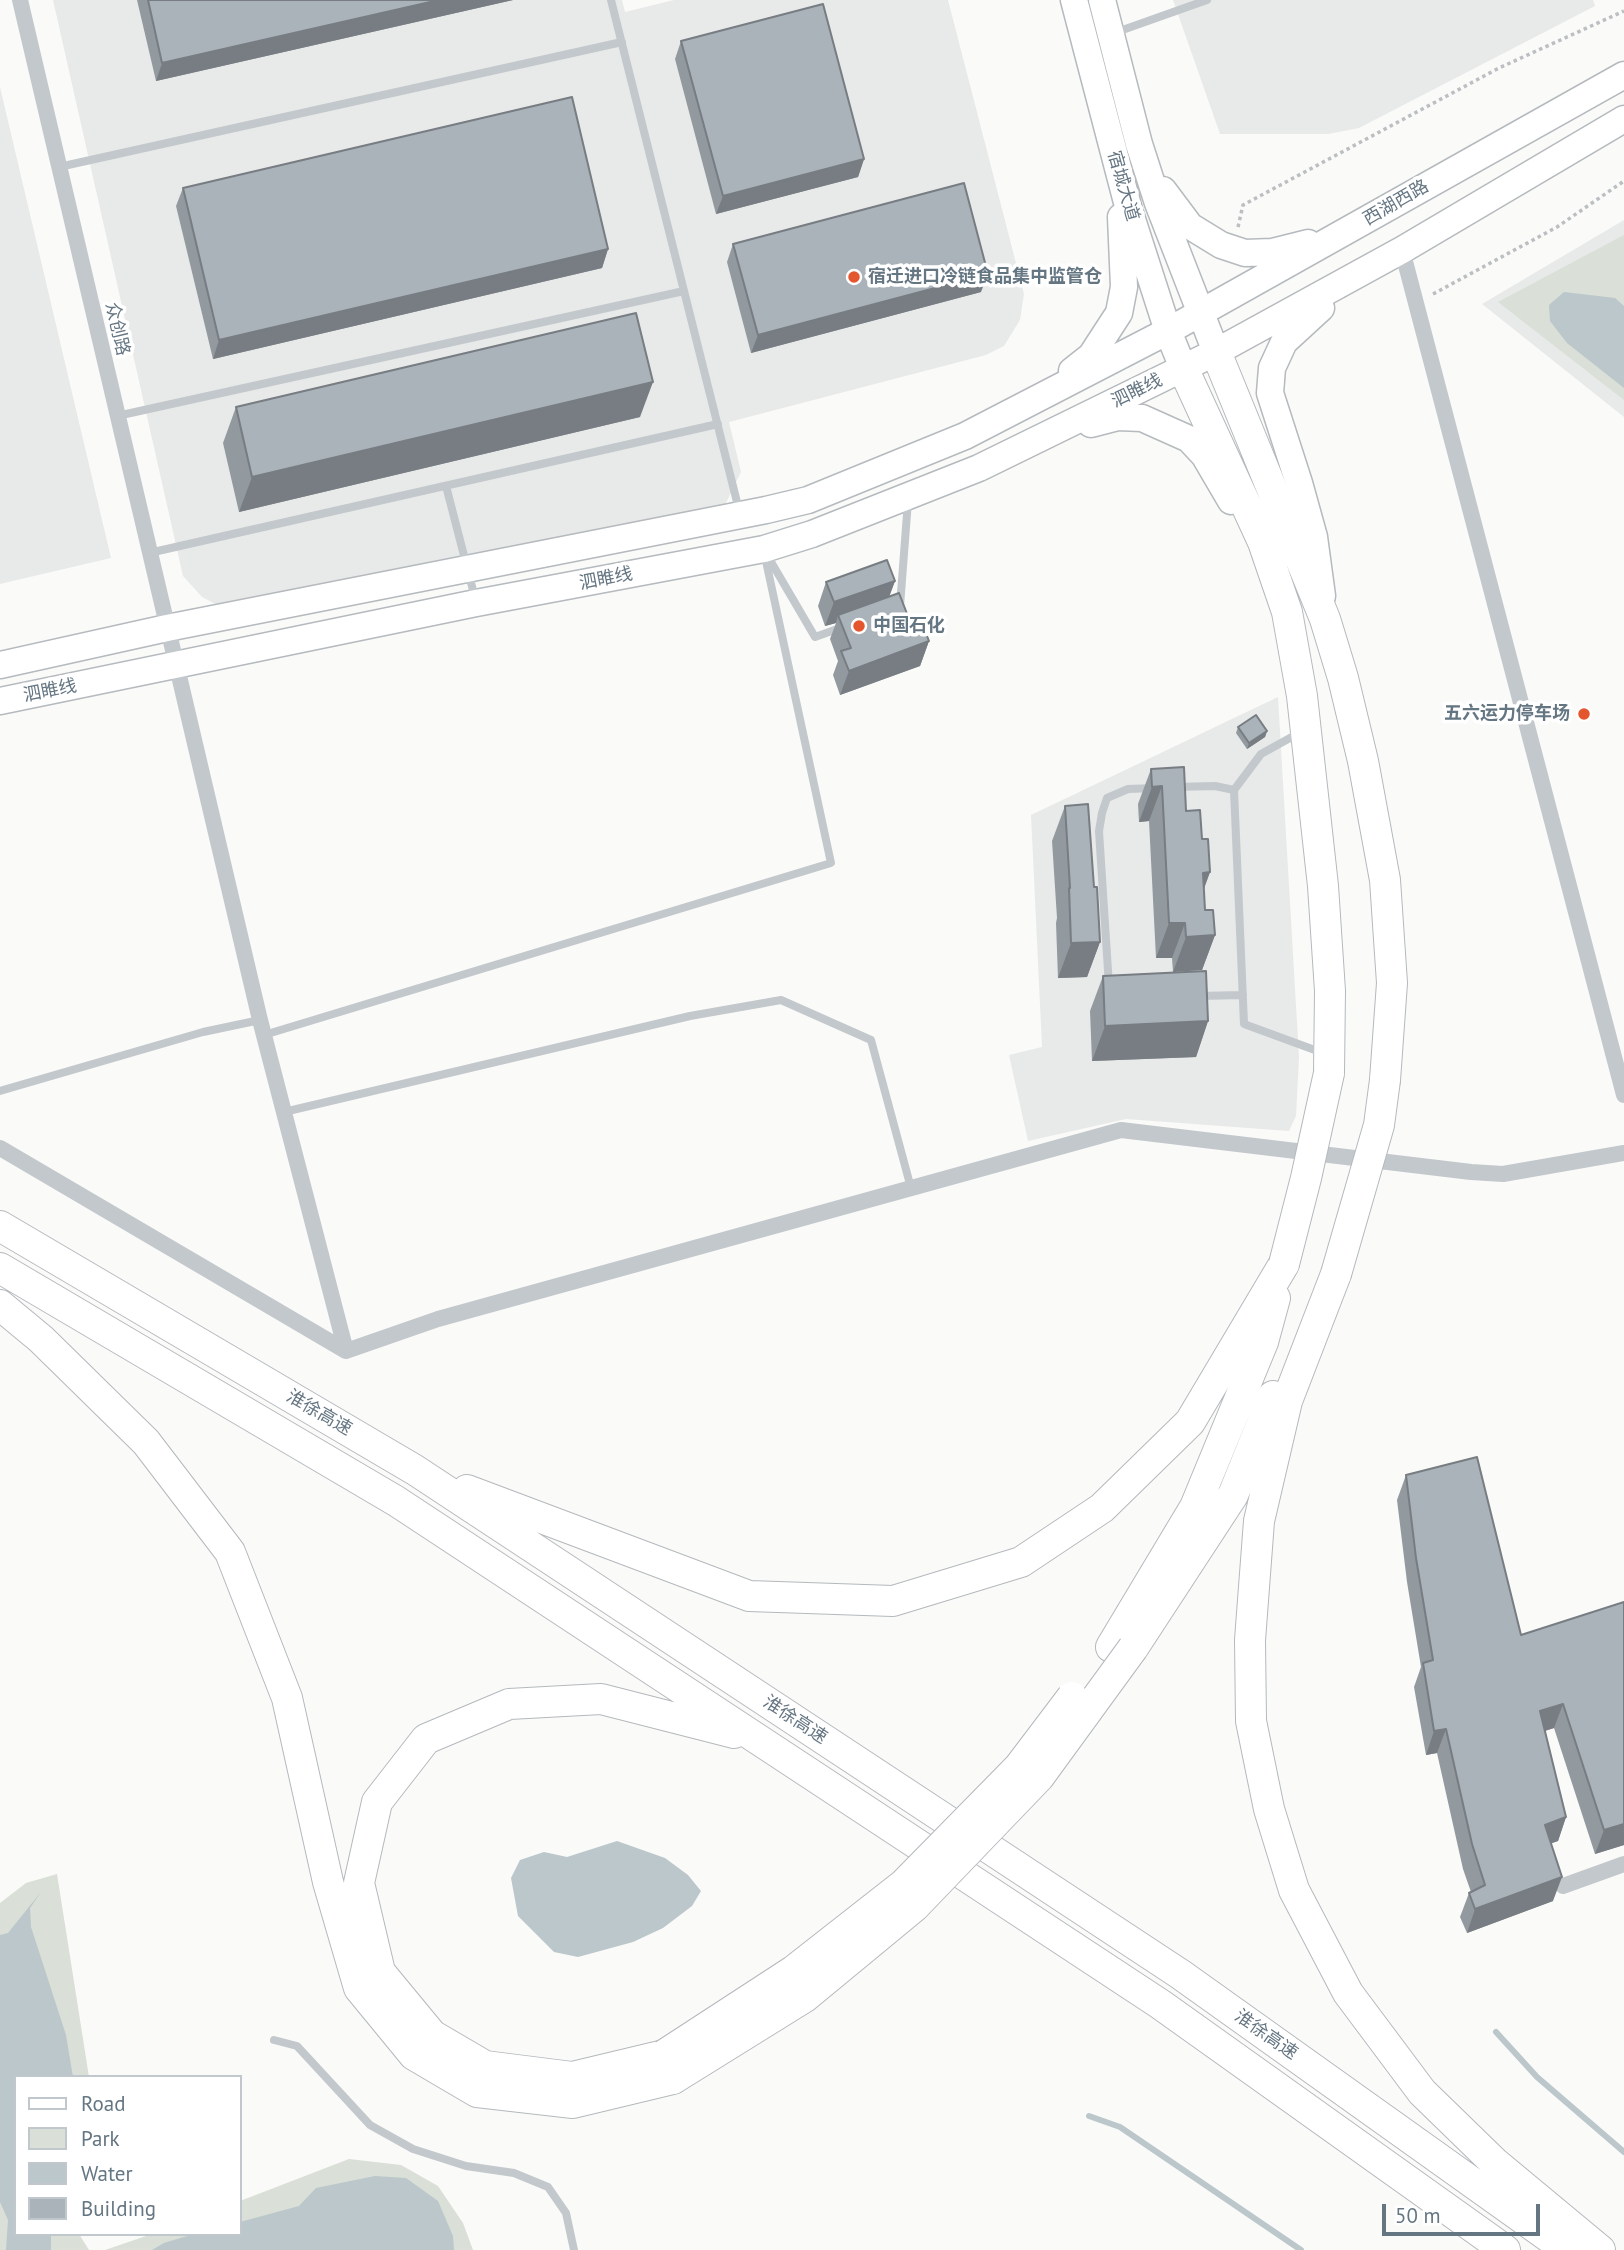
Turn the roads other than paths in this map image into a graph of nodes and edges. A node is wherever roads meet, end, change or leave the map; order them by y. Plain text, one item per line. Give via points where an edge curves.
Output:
1 (20, 0) edge
2 (611, 0) edge
3 (1074, 0) edge
4 (1102, 0) edge
5 (1207, 0) edge
6 (1111, 34) junction
7 (622, 42) junction
8 (1624, 75) edge
9 (1624, 119) edge
10 (1139, 144) junction
11 (1113, 150) junction
12 (59, 167) junction
13 (1353, 228) junction
14 (1402, 250) junction
15 (1373, 266) junction
16 (684, 291) junction
17 (1202, 313) junction
18 (1168, 331) junction
19 (1216, 352) junction
20 (1183, 368) junction
21 (1041, 397) junction
22 (117, 416) junction
23 (718, 424) junction
24 (1042, 437) junction
25 (446, 486) junction
26 (908, 496) junction
27 (741, 515) junction
28 (764, 550) junction
29 (149, 553) junction
30 (468, 569) junction
31 (476, 603) junction
32 (888, 611) edge
33 (1287, 612) junction
34 (1325, 619) junction
35 (852, 624) edge
36 (167, 628) junction
37 (0, 665) edge
38 (176, 666) junction
39 (0, 701) edge
40 (1305, 730) junction
41 (1234, 790) junction
42 (1243, 995) junction
43 (1189, 996) edge
44 (1109, 997) edge
45 (262, 1027) junction
46 (1329, 1064) junction
47 (0, 1091) edge
48 (1624, 1095) edge
49 (284, 1112) junction
50 (0, 1148) edge
51 (1624, 1153) edge
52 (911, 1188) junction
53 (0, 1226) edge
54 (1284, 1264) junction
55 (0, 1268) edge
56 (1336, 1274) junction
57 (0, 1305) edge
58 (345, 1351) junction
59 (415, 1470) junction
60 (1122, 1648) junction
61 (758, 1739) junction
62 (1624, 1864) edge
63 (1563, 1886) edge
64 (274, 2039) dead end
65 (669, 2067) junction
66 (574, 2250) edge
67 (1505, 2250) edge
68 (1567, 2250) edge
69 (1600, 2250) edge

1 - 12 street, 众创路
2 - 7 lane
3 - 11 main road, 宿城大道
4 - 6 main road, 宿城大道
5 - 6 lane
6 - 10 main road, 宿城大道
7 - 12 lane
7 - 16 lane
8 - 13 main road, 西湖西路
9 - 14 main road
10 - 13 main road via 1168,199 1190,226 1221,245 1245,253 1272,252
10 - 17 main road, 宿城大道
11 - 18 main road, 宿城大道
11 - 21 main road via 1124,287 1119,313 1091,356
12 - 22 street, 众创路
13 - 17 main road, 西湖西路
14 - 15 main road
14 - 48 street
15 - 19 main road
15 - 34 main road via 1304,321 1284,342 1272,368 1270,393 1314,537
16 - 22 lane
16 - 23 lane
17 - 18 main road, 西湖西路
17 - 19 main road, 宿城大道
18 - 20 main road, 宿城大道
18 - 21 main road, 泗睢线
19 - 20 main road
19 - 34 highway
20 - 24 main road, 泗睢线
20 - 33 highway via 1263,542
21 - 27 main road, 泗睢线 via 965,436 808,500
22 - 29 street, 众创路
23 - 25 lane
23 - 27 lane
24 - 26 main road, 泗睢线
24 - 33 main road via 1118,417 1142,418 1189,439 1221,483
25 - 29 lane
25 - 30 lane
26 - 28 main road, 泗睢线
26 - 32 lane via 900,607
27 - 30 main road, 泗睢线
28 - 31 main road, 泗睢线
28 - 35 lane via 816,636
28 - 45 lane via 831,863
29 - 36 street, 众创路
30 - 31 lane
30 - 36 main road, 泗睢线
31 - 38 main road, 泗睢线
33 - 40 highway
34 - 56 highway, bridge via 1363,761 1385,880 1392,983 1379,1125
36 - 37 main road, 泗睢线
36 - 38 street, 众创路
38 - 39 main road, 泗睢线
38 - 45 street, 众创路
40 - 41 lane via 1261,754
40 - 46 highway via 1323,886
41 - 42 lane
41 - 44 lane via 1215,786 1128,789 1107,798 1099,831
42 - 43 lane
42 - 46 lane via 1244,1024
45 - 47 lane via 203,1032
45 - 49 street, 众创路
46 - 54 highway, bridge
49 - 52 lane via 690,1016 781,1000 870,1040
49 - 58 street, 众创路
50 - 58 street
51 - 52 street via 1503,1174 1121,1130
52 - 58 street via 438,1319
53 - 59 highway, 淮徐高速
54 - 59 highway via 1190,1422 1102,1508 1021,1562 893,1601 749,1596
54 - 60 highway via 1263,1342 1195,1507
55 - 61 highway, 淮徐高速 via 396,1500
56 - 60 highway via 1290,1355 1233,1495
56 - 69 highway via 1287,1401 1259,1521 1250,1640 1251,1721 1269,1809 1294,1890 1348,1993 1422,2092 1494,2162
57 - 65 highway via 146,1442 230,1552 287,1698 328,1882 359,1988 414,2056 477,2092 573,2103
59 - 68 highway, 淮徐高速 via 1180,1974
60 - 65 highway, bridge via 1039,1777 914,1907 806,1997
61 - 65 highway via 601,1699 509,1704 426,1740 377,1802 359,1883 380,1972 432,2035 485,2066 572,2077
61 - 67 highway, 淮徐高速 via 1160,2004
62 - 63 street
64 - 66 lane via 297,2046 370,2125 413,2149 466,2166 514,2173 548,2187 566,2213

